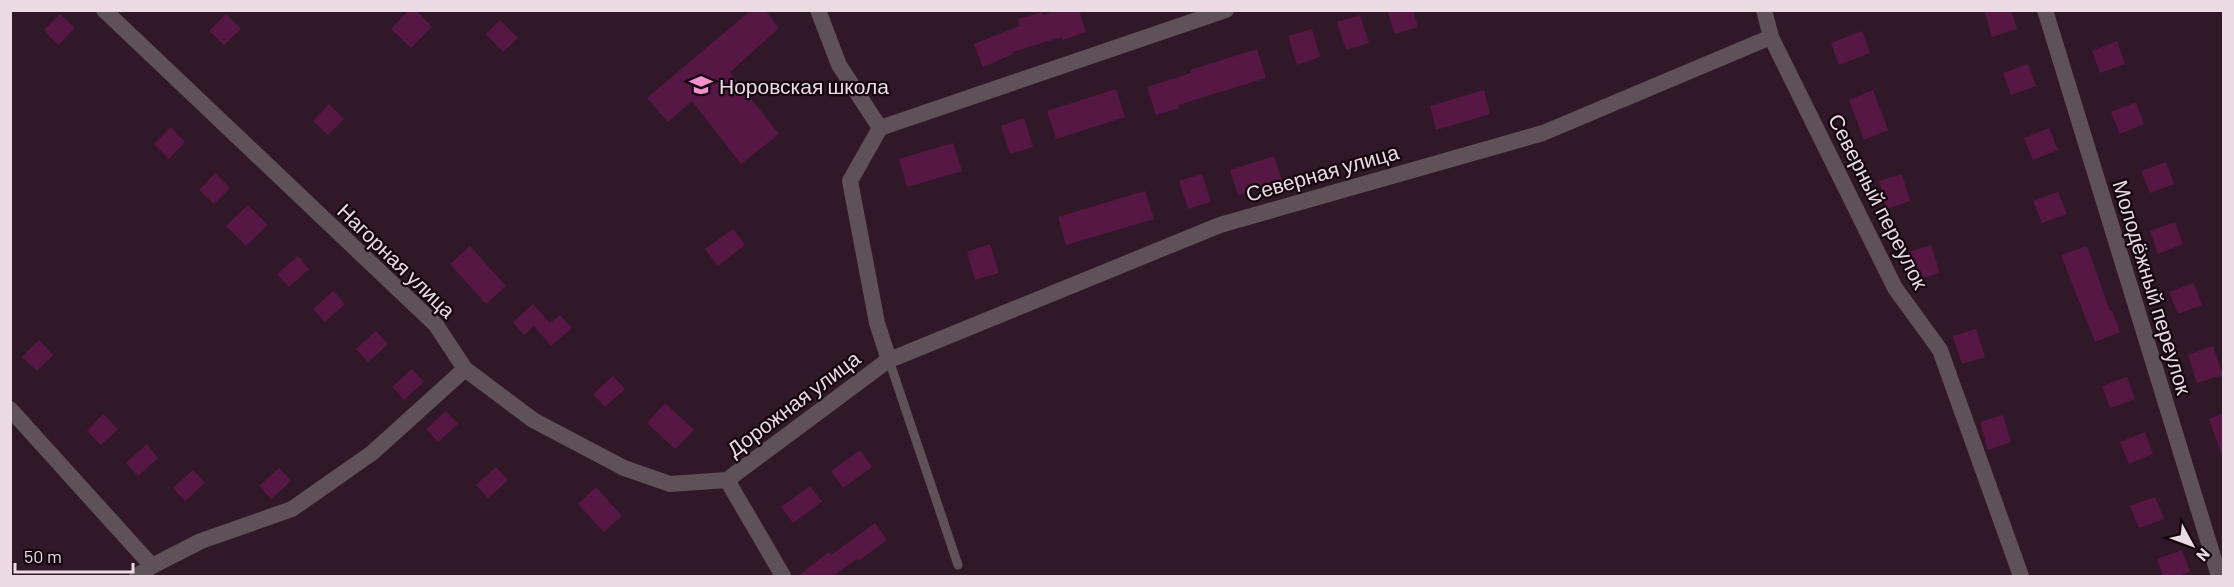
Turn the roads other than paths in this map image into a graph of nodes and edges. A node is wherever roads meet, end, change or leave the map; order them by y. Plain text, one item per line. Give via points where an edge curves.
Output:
1 (104, 10) edge
2 (818, 10) edge
3 (1226, 10) edge
4 (1764, 10) edge
5 (2045, 10) edge
6 (1771, 37) junction
7 (880, 128) junction
8 (890, 360) junction
9 (465, 369) junction
10 (10, 409) edge
11 (727, 480) junction
12 (152, 566) junction
13 (958, 566) dead end
14 (137, 576) edge
15 (783, 576) edge
16 (2021, 576) edge
17 (2219, 576) edge

1 - 9 street, Нагорная улица via 436,325
2 - 7 street via 839,65
3 - 7 street
4 - 6 street, Северный переулок
5 - 17 street, Молодёжный переулок
6 - 8 street, Северная улица via 1543,133 1220,225
6 - 16 street, Северный переулок via 1895,288 1940,350
7 - 8 street via 850,182 877,323
8 - 11 street, Дорожная улица
8 - 13 lane
9 - 11 street, Нагорная улица via 533,420 624,468 670,484
9 - 12 street via 372,453 292,509 201,542
10 - 12 street
11 - 15 street, Дорожная улица
12 - 14 street

